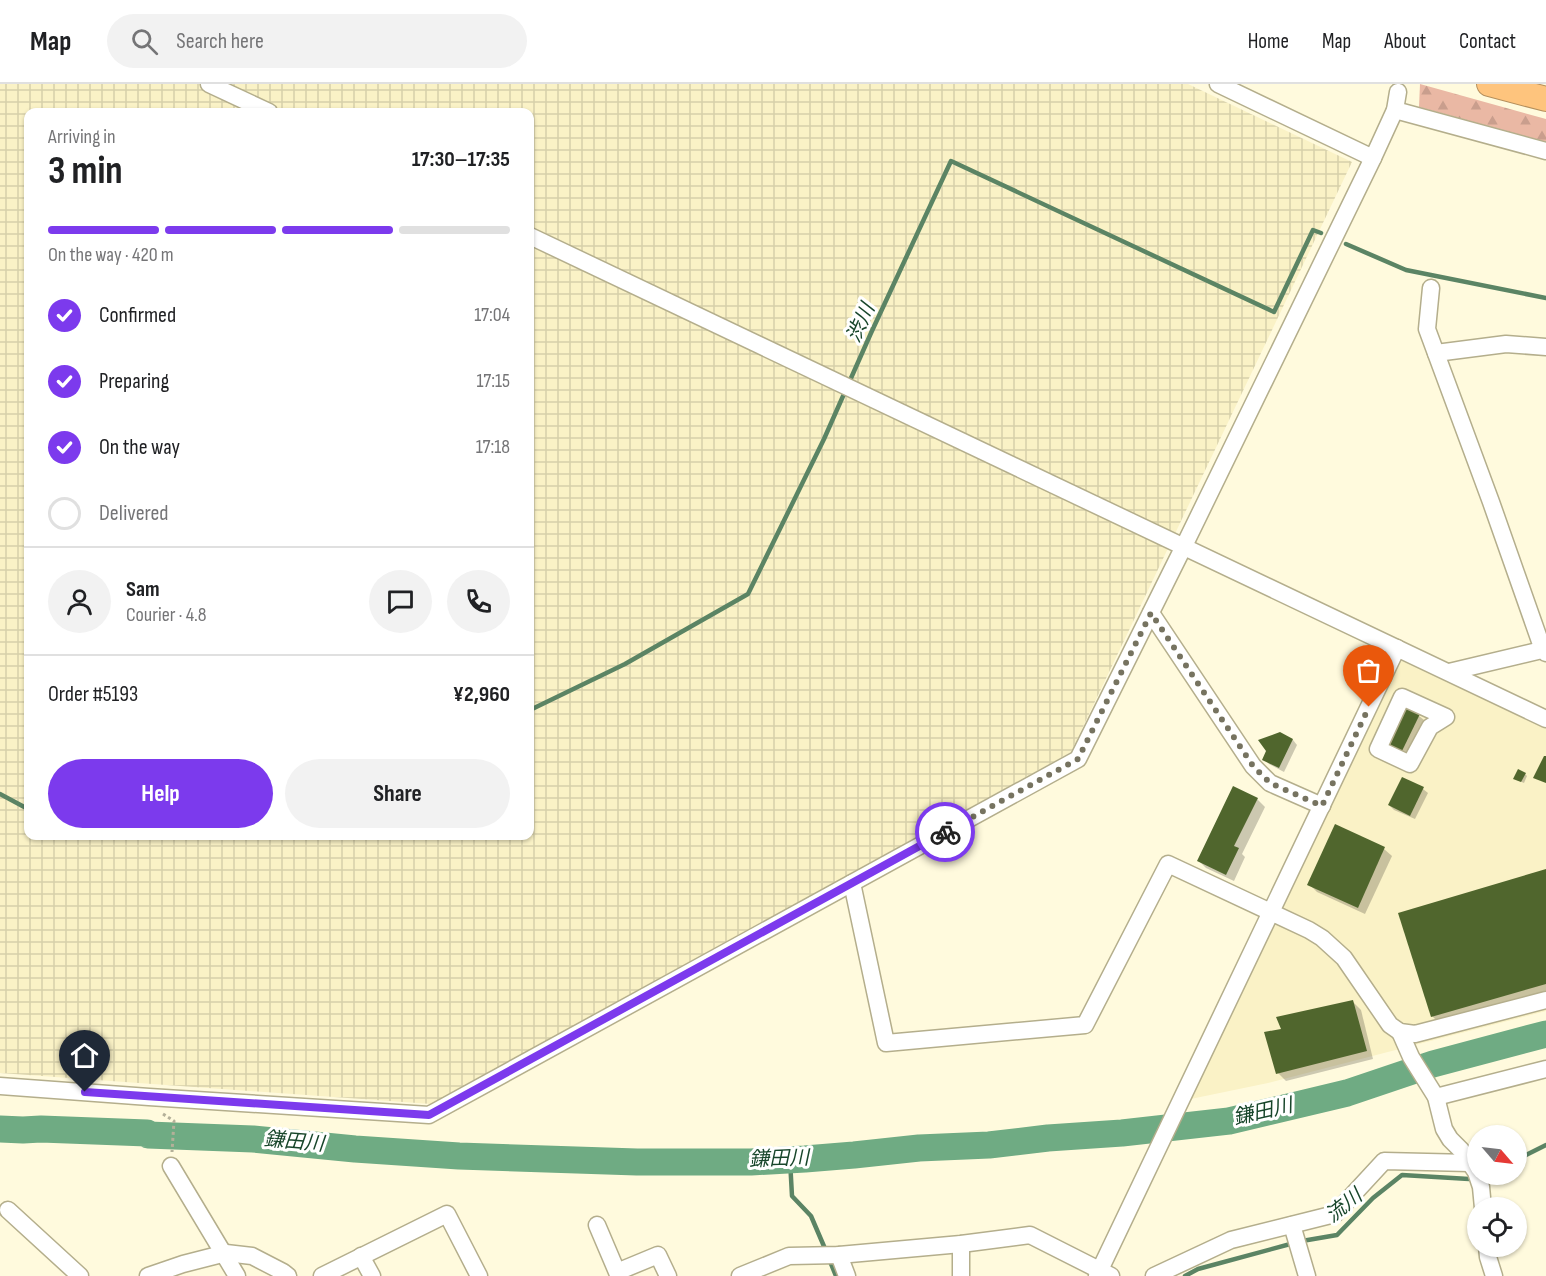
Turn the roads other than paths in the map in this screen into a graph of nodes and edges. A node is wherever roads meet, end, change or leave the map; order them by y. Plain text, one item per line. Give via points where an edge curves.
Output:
1 (209, 84) edge
2 (1218, 84) edge
3 (1490, 84) edge
4 (1398, 92) dead end
5 (1546, 99) edge
6 (260, 108) edge
7 (1395, 110) junction
8 (1546, 151) edge
9 (1373, 158) junction
10 (534, 238) edge
11 (1431, 288) dead end
12 (1546, 347) edge
13 (1436, 353) junction
14 (1184, 546) junction
15 (1151, 613) junction
16 (1397, 648) junction
17 (1545, 651) edge
18 (1449, 672) junction
19 (1546, 718) edge
20 (1322, 806) junction
21 (852, 883) junction
22 (1271, 912) junction
23 (1546, 1000) edge
24 (1400, 1032) junction
25 (1546, 1069) edge
26 (0, 1086) edge
27 (1434, 1093) junction
28 (1467, 1159) edge
29 (1467, 1163) edge
30 (171, 1166) road end
31 (8, 1210) dead end
32 (597, 1225) dead end
33 (1292, 1225) junction
34 (961, 1244) junction
35 (223, 1254) junction
36 (839, 1255) junction
37 (361, 1256) junction
38 (1488, 1257) edge
39 (1102, 1274) edge
40 (80, 1276) edge
41 (148, 1276) edge
42 (237, 1276) edge
43 (288, 1276) edge
44 (322, 1276) edge
45 (372, 1276) edge
46 (479, 1276) edge
47 (668, 1276) edge
48 (740, 1276) edge
49 (848, 1276) edge
50 (961, 1276) edge
51 (1154, 1276) edge
52 (1307, 1276) edge
53 (1494, 1276) edge

1 - 6 street
2 - 9 street
3 - 5 highway
4 - 7 street
7 - 8 street
7 - 9 street
9 - 14 street
10 - 14 street
11 - 13 street via 1427,329
12 - 13 street via 1506,344
13 - 17 street
14 - 15 street
14 - 16 street
15 - 20 street via 1253,766 1270,783
15 - 21 street via 1078,759
16 - 18 street
16 - 20 street
17 - 18 street
18 - 19 street
20 - 22 street
21 - 22 street via 886,1043 1085,1025 1168,864
21 - 26 street via 429,1115
22 - 24 street via 1335,948 1390,1025
22 - 39 street
23 - 24 street via 1415,1034
24 - 27 street
25 - 27 street
27 - 28 street via 1444,1129
29 - 33 street via 1384,1161 1335,1214
30 - 35 street
31 - 40 street
32 - 47 street via 617,1272 658,1255
33 - 51 street via 1231,1240
33 - 52 street
34 - 36 street
34 - 39 street via 1030,1235
34 - 50 street
35 - 41 street
35 - 42 street
35 - 43 street via 252,1256
36 - 48 street via 789,1256
36 - 49 street
37 - 44 street
37 - 45 street
37 - 46 street via 447,1214
38 - 53 street

